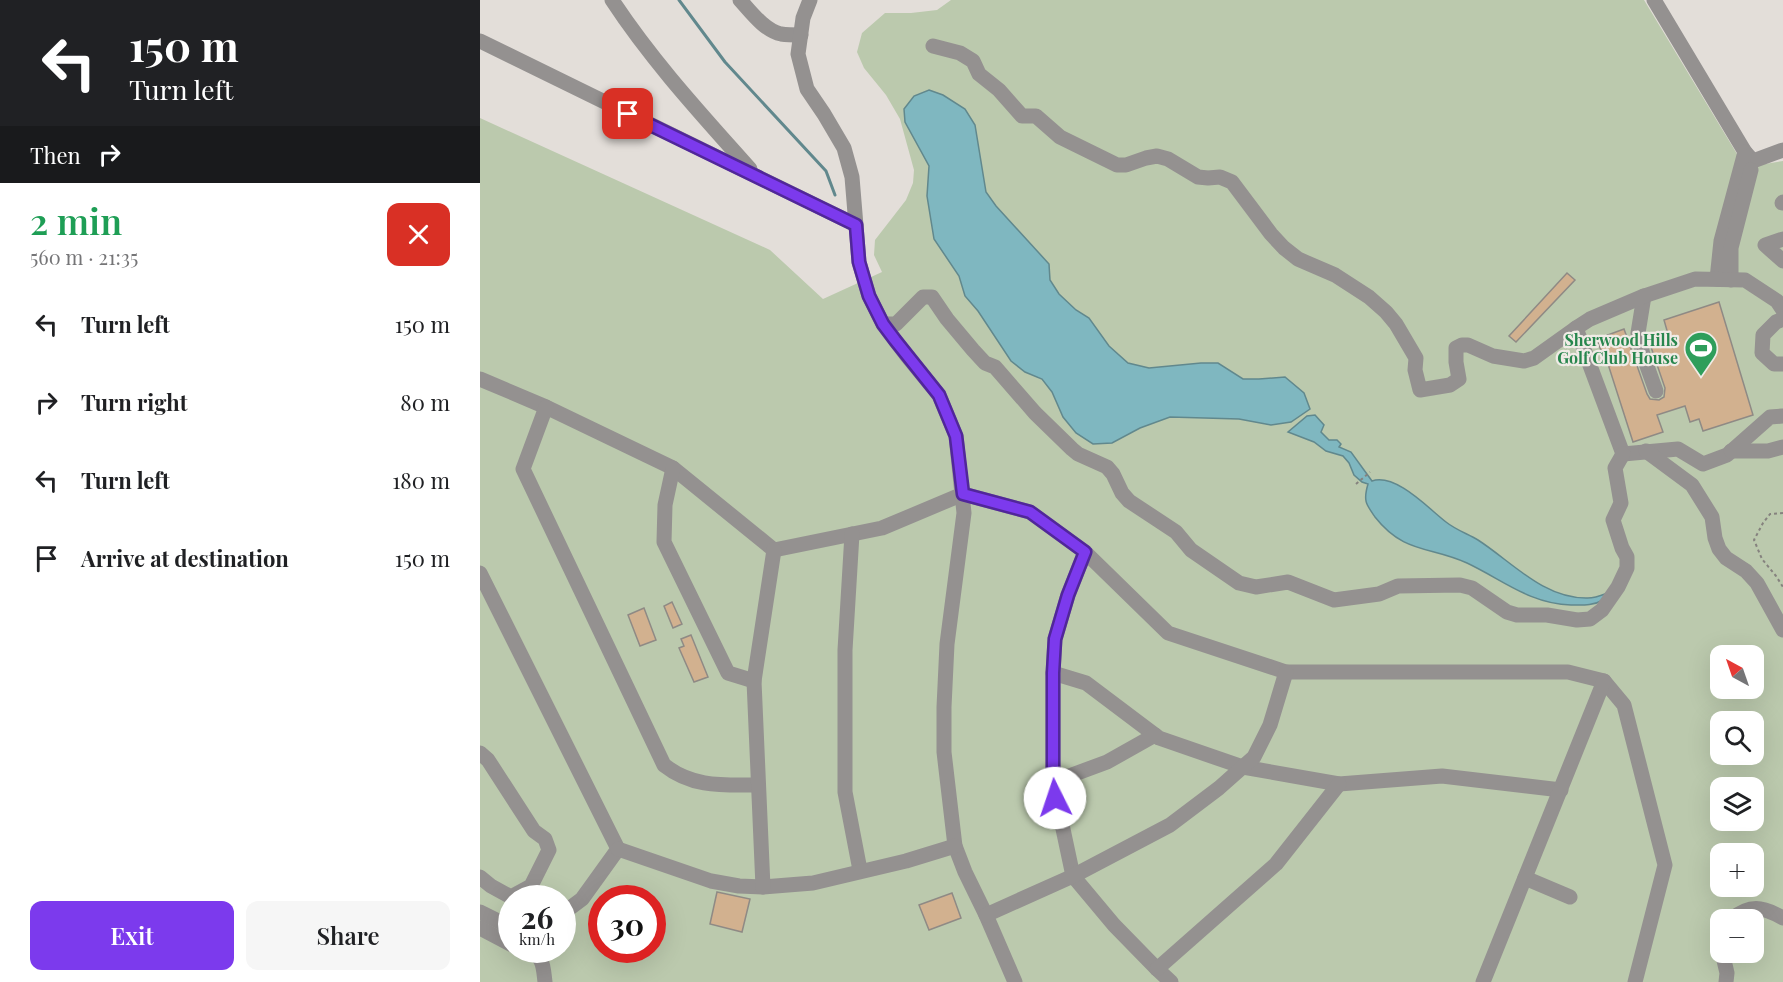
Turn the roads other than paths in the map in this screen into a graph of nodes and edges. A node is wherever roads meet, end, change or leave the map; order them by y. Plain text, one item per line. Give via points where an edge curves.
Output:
1 (612, 0) edge
2 (740, 0) edge
3 (810, 0) edge
4 (1654, 0) edge
5 (801, 34) junction
6 (480, 41) edge
7 (933, 46) dead end
8 (1783, 150) edge
9 (1749, 157) junction
10 (756, 176) junction
11 (856, 225) junction
12 (1783, 239) edge
13 (1783, 261) edge
14 (1724, 280) junction
15 (1644, 296) junction
16 (1783, 309) edge
17 (1783, 318) edge
18 (883, 324) junction
19 (1576, 328) junction
20 (1783, 364) edge
21 (480, 379) edge
22 (1656, 391) dead end
23 (546, 407) junction
24 (1783, 416) edge
25 (1783, 447) edge
26 (1731, 451) junction
27 (1646, 452) junction
28 (1623, 454) junction
29 (1703, 464) junction
30 (673, 468) junction
31 (1688, 483) junction
32 (963, 494) junction
33 (852, 534) junction
34 (774, 550) junction
35 (1085, 552) junction
36 (480, 573) edge
37 (1783, 630) edge
38 (1286, 672) junction
39 (1053, 673) junction
40 (754, 681) junction
41 (1604, 681) junction
42 (1155, 735) junction
43 (480, 753) edge
44 (1243, 767) junction
45 (1053, 782) junction
46 (758, 784) junction
47 (1339, 784) junction
48 (1561, 790) junction
49 (955, 846) junction
50 (618, 849) junction
51 (861, 870) junction
52 (1073, 876) junction
53 (480, 877) edge
54 (1525, 878) junction
55 (763, 887) junction
56 (1570, 897) dead end
57 (576, 904) edge
58 (1764, 909) edge
59 (480, 912) edge
60 (986, 915) junction
61 (1783, 918) edge
62 (498, 921) edge
63 (480, 928) edge
64 (498, 938) edge
65 (542, 963) edge
66 (1724, 963) edge
67 (1156, 969) junction
68 (545, 982) edge
69 (1015, 982) edge
70 (1171, 982) edge
71 (1483, 982) edge
72 (1635, 982) edge
73 (1726, 982) edge

1 - 10 street via 665,72
2 - 5 street via 774,32
3 - 5 street
4 - 9 street
5 - 11 street via 798,54 807,89 844,148 852,177
6 - 10 street
7 - 19 street via 973,61 979,74 1022,116 1036,116 1060,137 1117,165 1157,156 1198,177 1220,177 1232,183 1271,234 1298,260 1335,275 1386,312 1416,358 1420,390 1450,385 1459,379 1455,348 1462,345 1524,361
8 - 9 street
9 - 14 street
10 - 11 street
11 - 18 street via 859,262
12 - 13 street via 1766,245
14 - 15 street via 1695,279
14 - 16 street via 1745,280
15 - 19 street
15 - 22 street via 1638,333
17 - 20 street via 1763,335 1762,353 1774,364
18 - 28 street via 896,324 923,297 932,297 973,350 995,367 1072,449 1107,467 1129,501 1176,532 1191,550 1239,583 1256,587 1288,582 1334,600 1378,594 1398,586 1460,585 1517,615 1590,619 1602,610 1627,568 1627,557 1613,520 1621,503 1615,468
18 - 32 street via 939,395 956,436
19 - 28 street
21 - 23 street
23 - 30 street
23 - 46 street via 523,469 664,765 675,774 704,783
24 - 26 street via 1770,417
25 - 26 street
26 - 29 street
27 - 28 street
27 - 29 street via 1678,449
27 - 31 street
29 - 31 street
30 - 34 street
30 - 40 street via 664,506 664,542 728,673
31 - 37 street via 1712,517 1719,549 1757,583
32 - 33 street via 882,528
32 - 35 street via 1030,512
32 - 49 street via 944,707 944,752
33 - 34 street
33 - 51 street via 845,651 845,792
34 - 40 street
35 - 38 street via 1168,633
35 - 39 street via 1055,639
36 - 50 street
38 - 41 street via 1568,672
38 - 44 street via 1270,725 1254,757
39 - 42 street via 1086,683
39 - 45 street
40 - 46 street
41 - 48 street
41 - 72 street via 1624,705 1665,864
42 - 44 street
42 - 45 street via 1107,762
43 - 53 street via 534,831 545,838 549,850 531,886 511,897
44 - 47 street
44 - 52 street via 1170,825
45 - 52 street
46 - 55 street
47 - 48 street via 1442,776
47 - 67 street via 1276,864
48 - 54 street
49 - 51 street
49 - 60 street
50 - 55 street via 711,881
50 - 57 street
51 - 55 street via 813,883
52 - 60 street
52 - 67 street
54 - 56 street
54 - 71 street
58 - 61 street
59 - 62 street
60 - 69 street
63 - 64 street
65 - 68 street
66 - 73 street
67 - 70 street

